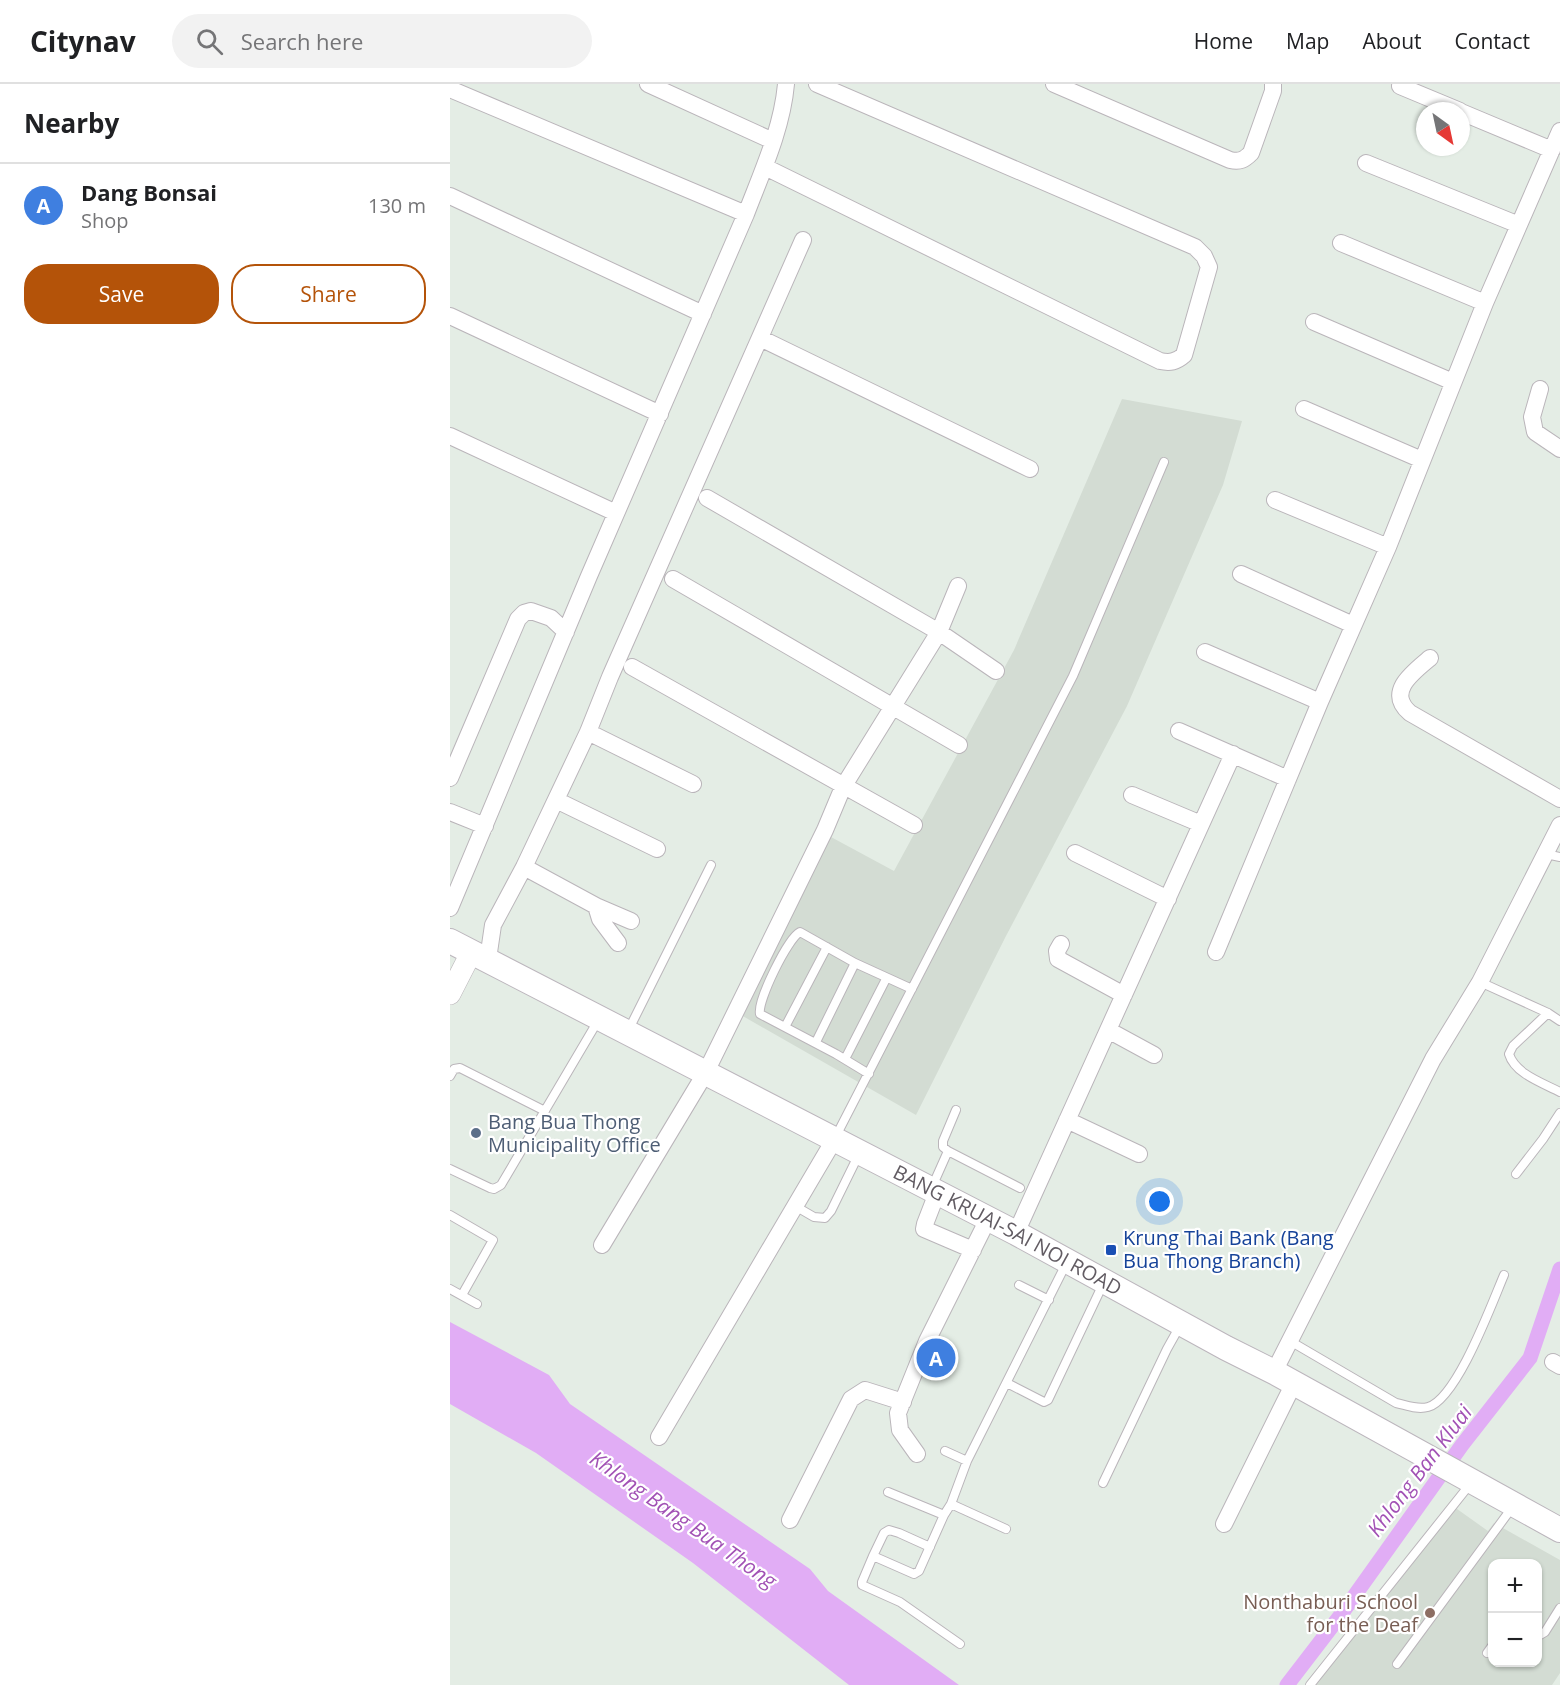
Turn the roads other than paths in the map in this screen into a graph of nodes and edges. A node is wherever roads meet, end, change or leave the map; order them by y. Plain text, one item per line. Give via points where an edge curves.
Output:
1 (648, 84) edge
2 (786, 84) edge
3 (817, 84) edge
4 (1054, 84) edge
5 (1273, 84) edge
6 (1400, 86) dead end
7 (450, 89) edge
8 (1438, 102) edge
9 (1470, 115) edge
10 (1560, 131) edge
11 (773, 141) junction
12 (1552, 150) junction
13 (1366, 163) dead end
14 (765, 166) junction
15 (450, 196) edge
16 (746, 214) junction
17 (1519, 225) junction
18 (803, 240) dead end
19 (1341, 243) dead end
20 (1485, 303) junction
21 (703, 314) junction
22 (450, 316) edge
23 (1314, 322) dead end
24 (760, 338) junction
25 (1453, 382) junction
26 (1540, 389) dead end
27 (1304, 409) dead end
28 (660, 414) junction
29 (450, 436) edge
30 (1560, 449) edge
31 (1422, 460) junction
32 (1164, 462) dead end
33 (1030, 469) dead end
34 (707, 498) dead end
35 (1275, 500) dead end
36 (616, 513) junction
37 (1388, 547) junction
38 (1241, 574) dead end
39 (673, 579) dead end
40 (958, 586) dead end
41 (1353, 625) junction
42 (566, 632) junction
43 (939, 632) junction
44 (1205, 651) dead end
45 (1430, 658) dead end
46 (632, 667) dead end
47 (996, 671) dead end
48 (1320, 702) junction
49 (894, 706) junction
50 (1179, 731) dead end
51 (588, 732) junction
52 (959, 745) dead end
53 (1233, 754) junction
54 (450, 778) edge
55 (1288, 779) junction
56 (693, 784) dead end
57 (843, 787) junction
58 (1132, 795) dead end
59 (1560, 799) edge
60 (556, 800) junction
61 (450, 812) edge
62 (1201, 824) junction
63 (914, 825) dead end
64 (1560, 825) edge
65 (485, 826) junction
66 (657, 849) dead end
67 (1075, 853) dead end
68 (1553, 856) edge
69 (711, 865) dead end
70 (524, 867) junction
71 (1168, 899) junction
72 (596, 906) junction
73 (450, 908) edge
74 (631, 921) dead end
75 (618, 943) dead end
76 (1061, 944) dead end
77 (827, 947) junction
78 (470, 951) edge
79 (1216, 952) dead end
80 (855, 963) junction
81 (886, 979) junction
82 (1480, 982) junction
83 (912, 990) junction
84 (450, 994) edge
85 (1124, 995) junction
86 (1548, 1013) junction
87 (599, 1019) junction
88 (1560, 1021) edge
89 (785, 1027) junction
90 (1108, 1030) junction
91 (626, 1034) junction
92 (816, 1042) junction
93 (1154, 1055) dead end
94 (845, 1059) junction
95 (706, 1072) junction
96 (869, 1074) junction
97 (450, 1076) edge
98 (1560, 1092) edge
99 (956, 1110) dead end
100 (545, 1111) junction
101 (1560, 1113) edge
102 (1067, 1120) junction
103 (834, 1140) junction
104 (948, 1151) junction
105 (859, 1154) junction
106 (1139, 1154) dead end
107 (450, 1169) edge
108 (1516, 1174) dead end
109 (1020, 1188) dead end
110 (934, 1191) junction
111 (795, 1206) junction
112 (450, 1215) edge
113 (988, 1219) junction
114 (1016, 1233) junction
115 (602, 1245) dead end
116 (973, 1250) junction
117 (1068, 1262) junction
118 (1504, 1275) dead end
119 (1105, 1282) junction
120 (1019, 1285) dead end
121 (450, 1289) edge
122 (462, 1294) junction
123 (1049, 1300) junction
124 (477, 1304) dead end
125 (1181, 1324) junction
126 (1290, 1341) junction
127 (1284, 1377) junction
128 (1007, 1383) junction
129 (903, 1402) junction
130 (659, 1437) dead end
131 (945, 1451) dead end
132 (918, 1454) dead end
133 (967, 1461) junction
134 (1468, 1481) junction
135 (1103, 1483) dead end
136 (888, 1492) dead end
137 (951, 1504) junction
138 (1514, 1505) junction
139 (944, 1515) junction
140 (790, 1520) dead end
141 (1224, 1524) dead end
142 (1006, 1529) dead end
143 (1560, 1530) edge
144 (930, 1547) junction
145 (873, 1556) junction
146 (1560, 1608) edge
147 (1542, 1634) edge
148 (960, 1644) dead end
149 (1397, 1664) dead end
150 (1310, 1685) edge

1 - 11 street
2 - 11 street
3 - 14 street via 1195,247 1209,267 1184,355 1171,363 1160,361
4 - 5 street via 1238,161 1251,153
6 - 8 street
7 - 16 street
9 - 12 street
10 - 12 street
11 - 14 street
12 - 17 street
13 - 17 street
14 - 16 street
15 - 21 street
16 - 21 street
17 - 20 street
18 - 24 street
19 - 20 street
20 - 25 street
21 - 28 street
22 - 28 street
23 - 25 street
24 - 33 street
24 - 51 street
25 - 31 street
26 - 30 street via 1532,417 1535,432
27 - 31 street
28 - 36 street
29 - 36 street
31 - 37 street
32 - 83 lane via 1073,676
34 - 43 street
35 - 37 street
36 - 42 street
37 - 41 street
38 - 41 street
39 - 49 street
40 - 43 street
41 - 48 street
42 - 54 street via 551,618 531,610 518,619
42 - 65 street
43 - 47 street
43 - 49 street
44 - 48 street
45 - 59 street via 1403,685 1399,699 1402,706
46 - 57 street
48 - 55 street
49 - 52 street
49 - 57 street
50 - 53 street
51 - 56 street
51 - 60 street
53 - 55 street
53 - 62 street
55 - 79 street
57 - 63 street
57 - 95 street
58 - 62 street
60 - 66 street
60 - 70 street
61 - 65 street
62 - 71 street
64 - 68 street
65 - 73 street
67 - 71 street
68 - 82 street
69 - 91 lane
70 - 72 street
70 - 78 street via 493,925
71 - 85 street
72 - 74 street
72 - 75 street via 600,919
76 - 85 street via 1058,959
77 - 80 lane
77 - 89 lane
77 - 89 lane via 799,932 778,963 759,1010
78 - 84 street
78 - 87 main road, BANG KRUAI-SAI NOI ROAD
80 - 81 lane
80 - 92 lane
81 - 83 lane
81 - 94 lane
82 - 86 lane
82 - 126 street via 1433,1059
83 - 96 lane
85 - 90 street
86 - 88 lane
86 - 98 lane via 1509,1054 1518,1069
87 - 91 main road, BANG KRUAI-SAI NOI ROAD
87 - 100 lane
89 - 92 lane
90 - 93 street
90 - 102 street
91 - 95 main road, BANG KRUAI-SAI NOI ROAD
92 - 94 lane
94 - 96 lane
95 - 103 main road, BANG KRUAI-SAI NOI ROAD
95 - 115 street
96 - 103 lane
97 - 100 lane via 460,1068
99 - 104 lane via 943,1141
100 - 107 lane via 501,1185 494,1189
101 - 108 lane
102 - 106 street
102 - 114 street
103 - 105 main road, BANG KRUAI-SAI NOI ROAD
103 - 111 street
104 - 109 lane
104 - 110 lane
105 - 110 main road, BANG KRUAI-SAI NOI ROAD
105 - 111 lane via 825,1218 814,1217
110 - 113 main road, BANG KRUAI-SAI NOI ROAD
110 - 116 street via 924,1229
111 - 130 street
112 - 122 lane via 493,1240
113 - 114 main road, BANG KRUAI-SAI NOI ROAD
113 - 116 street
114 - 117 main road, BANG KRUAI-SAI NOI ROAD
116 - 129 street via 927,1341
117 - 119 main road, BANG KRUAI-SAI NOI ROAD
117 - 123 lane
118 - 126 lane via 1478,1338 1451,1387 1430,1407 1415,1408 1396,1402
119 - 125 main road, BANG KRUAI-SAI NOI ROAD
119 - 128 lane via 1048,1400 1044,1402
120 - 123 lane
121 - 122 lane
122 - 124 lane
123 - 128 lane
125 - 127 main road, BANG KRUAI-SAI NOI ROAD
125 - 135 lane
126 - 127 street
127 - 134 main road, BANG KRUAI-SAI NOI ROAD
127 - 141 street
128 - 133 lane
129 - 132 street via 898,1413 900,1430
129 - 140 street via 865,1390 851,1399
131 - 133 lane
133 - 137 lane
134 - 138 main road, BANG KRUAI-SAI NOI ROAD
134 - 150 lane
136 - 139 lane
137 - 139 lane
137 - 142 lane
138 - 143 main road, BANG KRUAI-SAI NOI ROAD
138 - 149 lane
139 - 144 lane
144 - 145 lane via 891,1530 884,1533
144 - 145 lane via 914,1574
145 - 148 lane via 862,1585 900,1602
146 - 147 lane

